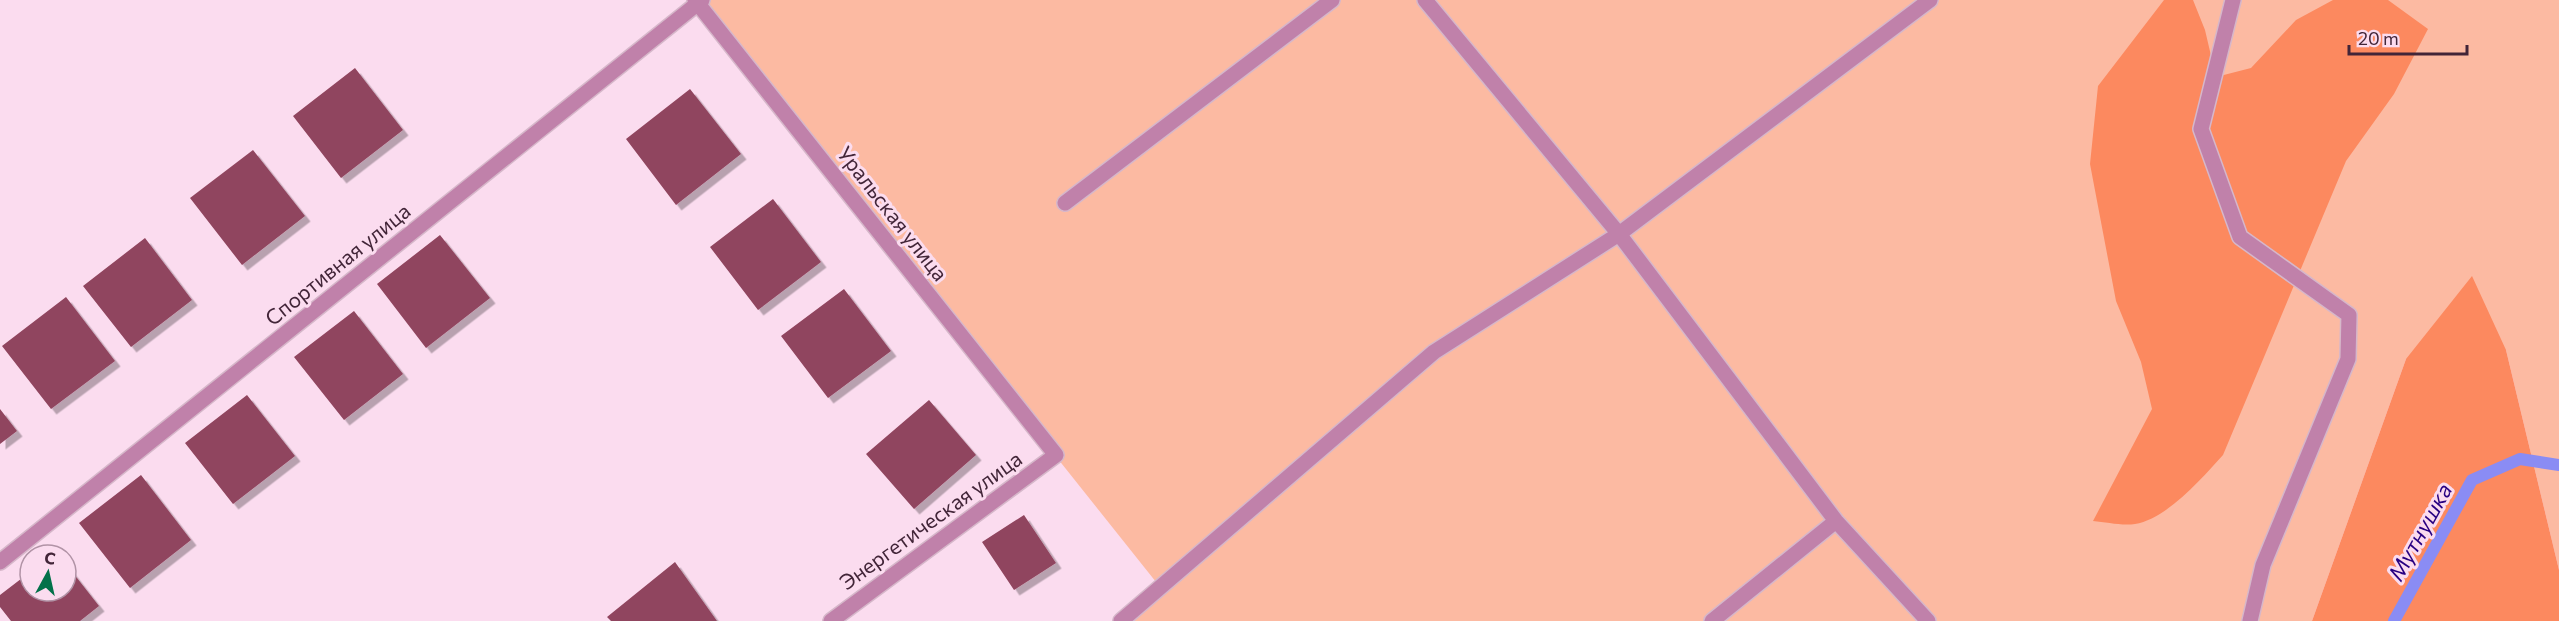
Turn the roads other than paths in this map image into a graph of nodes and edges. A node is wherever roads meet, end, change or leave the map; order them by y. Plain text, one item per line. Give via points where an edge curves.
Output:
1 (1332, 0) edge
2 (1425, 0) edge
3 (1930, 0) edge
4 (2233, 0) edge
5 (698, 1) edge
6 (1065, 203) dead end
7 (1619, 234) junction
8 (1056, 455) joint
9 (1836, 521) junction
10 (0, 562) edge
11 (831, 621) edge
12 (1120, 621) edge
13 (1712, 621) edge
14 (1928, 621) edge
15 (2250, 621) edge

1 - 6 street
2 - 7 street
3 - 7 street
4 - 15 street via 2200,129 2240,237 2349,315 2348,359 2264,565
5 - 8 street, Уральская улица
5 - 10 street, Спортивная улица
7 - 9 street
7 - 12 street via 1434,352
8 - 11 street, Энергетическая улица
9 - 13 street
9 - 14 street

